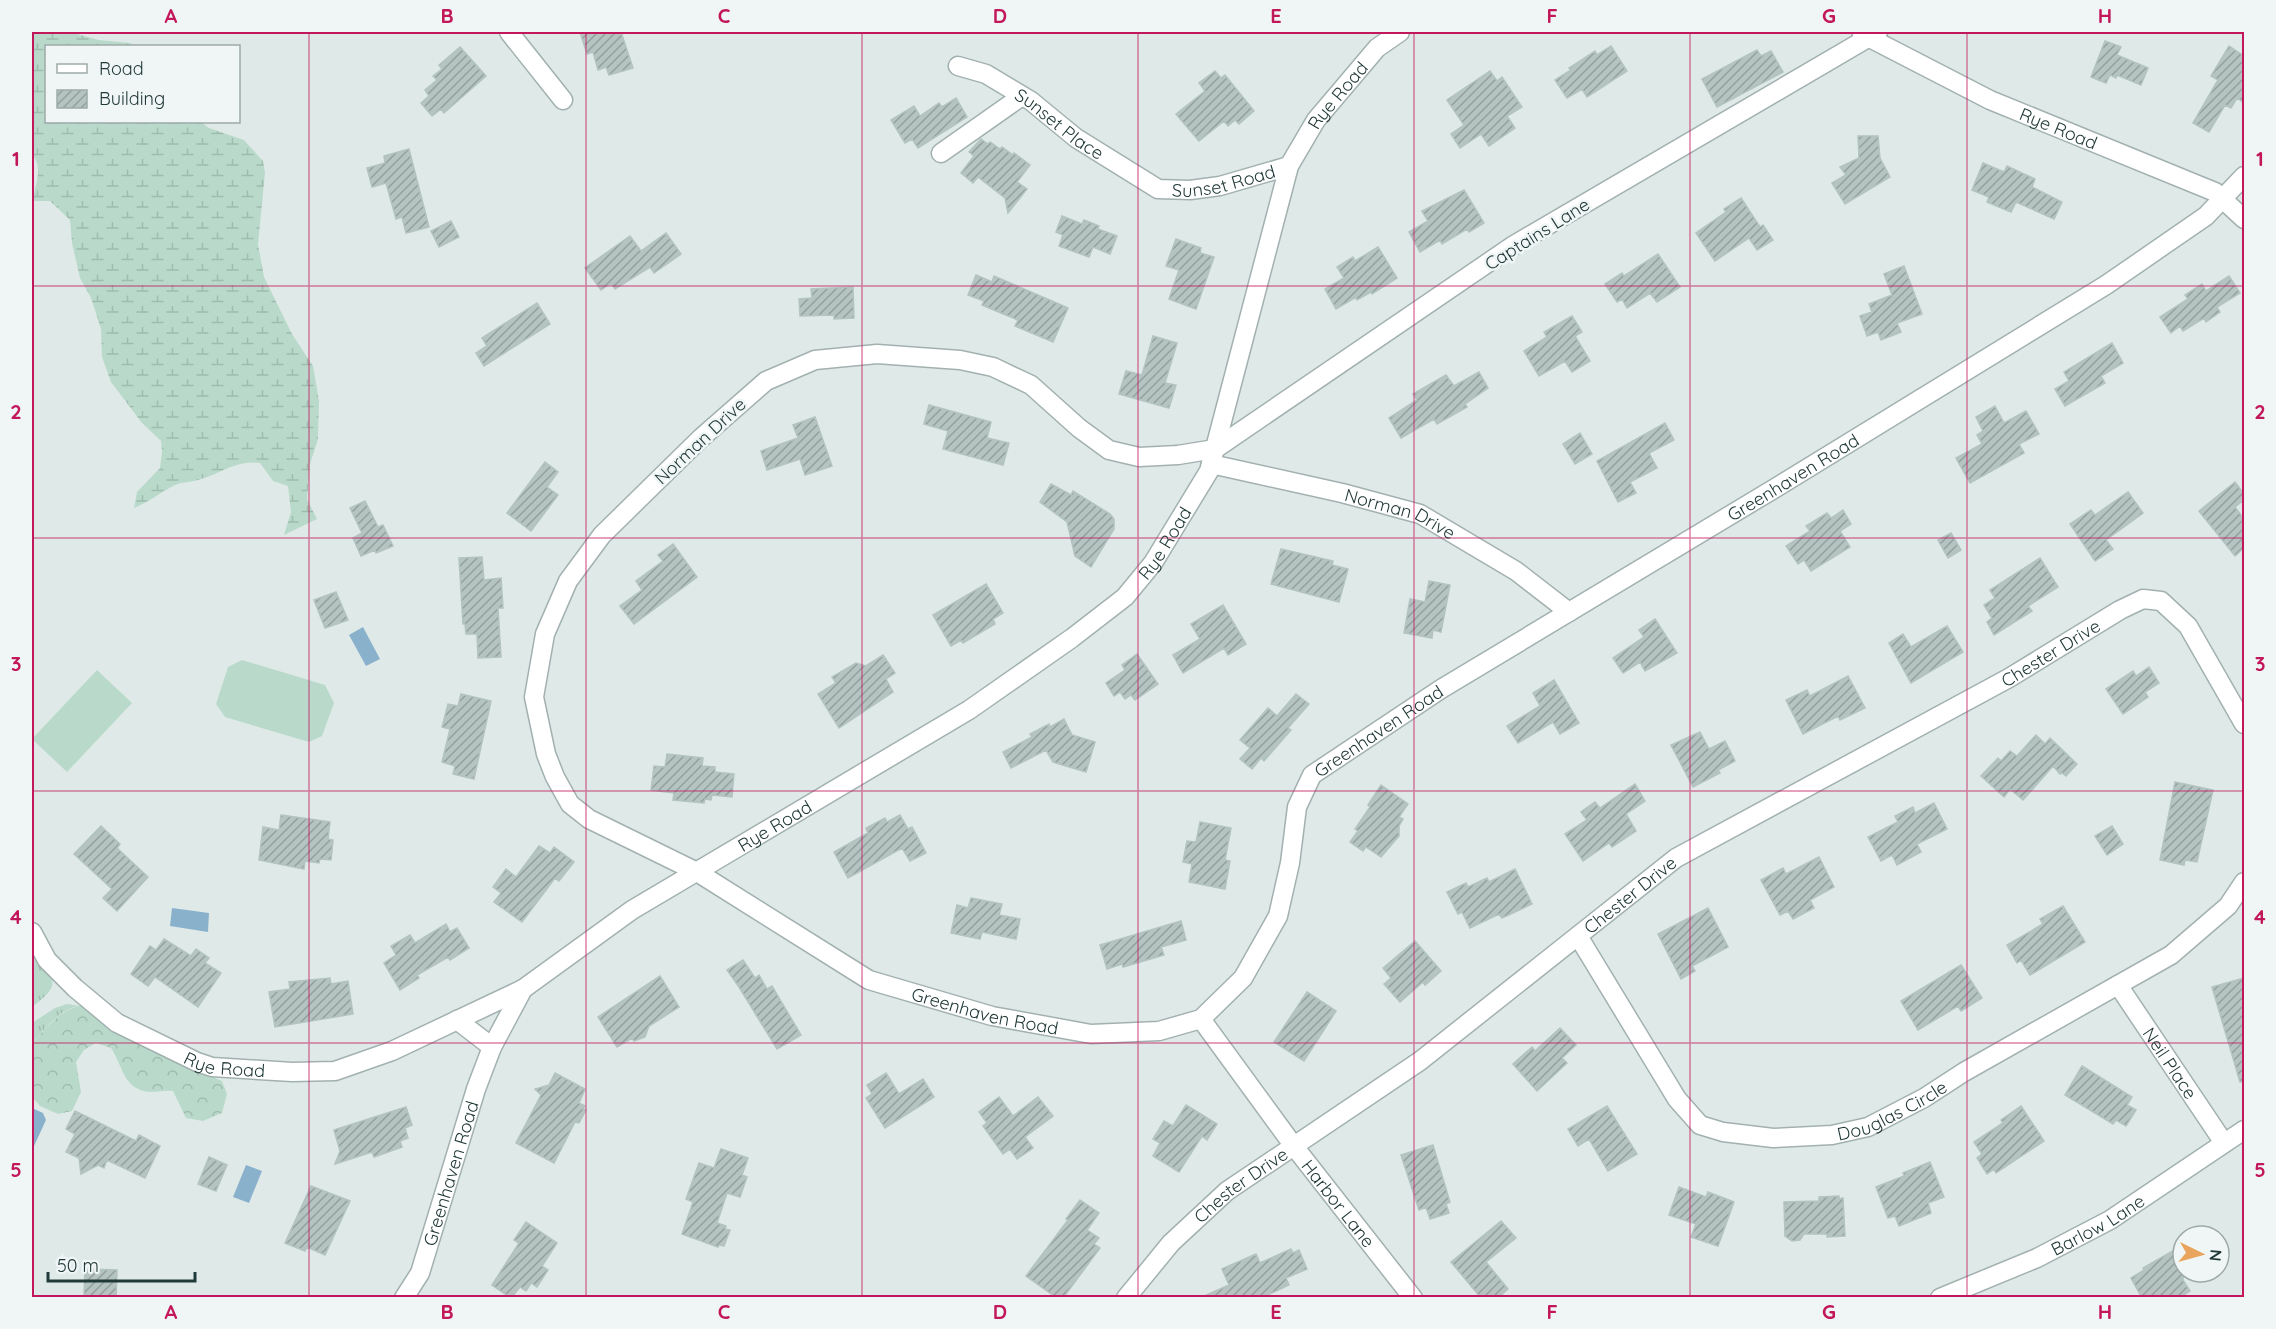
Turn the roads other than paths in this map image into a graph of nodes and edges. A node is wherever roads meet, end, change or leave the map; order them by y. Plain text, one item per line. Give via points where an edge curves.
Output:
1 (509, 32) edge
2 (1401, 32) edge
3 (1869, 34) edge
4 (958, 66) dead end
5 (1022, 96) junction
6 (563, 100) dead end
7 (941, 153) dead end
8 (1289, 166) junction
9 (2244, 176) edge
10 (1158, 189) joint
11 (2223, 199) junction
12 (2244, 219) edge
13 (1213, 456) junction
14 (1569, 612) junction
15 (2244, 724) edge
16 (697, 872) junction
17 (2244, 882) edge
18 (32, 932) edge
19 (1578, 936) junction
20 (2118, 985) junction
21 (523, 989) junction
22 (1201, 1019) junction
23 (457, 1020) junction
24 (492, 1047) junction
25 (2244, 1130) edge
26 (2224, 1143) junction
27 (1293, 1145) junction
28 (404, 1298) edge
29 (1126, 1298) edge
30 (1413, 1298) edge
31 (1940, 1298) edge

1 - 6 street
2 - 8 street, Rye Road via 1377,48 1316,120
3 - 11 street, Rye Road via 1990,100 2216,192
3 - 13 street, Captains Lane via 1514,245
4 - 5 street, Sunset Place via 986,75
5 - 7 street
5 - 10 street, Sunset Place via 1076,138
8 - 10 street, Sunset Road via 1220,186
8 - 13 street, Rye Road
9 - 11 street, Greenhaven Road
11 - 12 street, Rye Road
11 - 14 street, Greenhaven Road via 2206,216 2106,285
13 - 14 street, Norman Drive via 1420,514 1516,571
13 - 16 street, Rye Road via 1209,471 1153,563 1125,597 969,710
13 - 16 street, Norman Drive via 1139,457 1109,450 1079,429 1031,385 993,367 960,360 877,354 815,360 766,381 602,535 568,581 545,634 534,697 546,754 570,804 597,823
14 - 22 street, Greenhaven Road via 1441,689 1312,775 1297,807 1278,916 1243,978
15 - 19 street, Chester Drive via 2188,626 2162,601 2143,599 2009,678 1676,858
16 - 21 street, Greenhaven Road via 632,910
16 - 22 street, Greenhaven Road via 869,980 981,1013 1091,1034 1159,1030
17 - 20 street, Douglas Circle via 2228,906 2171,954
18 - 23 street, Rye Road via 47,960 106,1015 212,1067 335,1071 392,1051
19 - 20 street, Douglas Circle via 1677,1099 1700,1125 1773,1138 1832,1135 1868,1127
19 - 27 street, Chester Drive via 1420,1061
20 - 26 street, Neil Place
21 - 23 street, Rye Road
21 - 24 street, Greenhaven Road
22 - 27 street, Harbor Lane
23 - 24 street
24 - 28 street, Greenhaven Road via 420,1273
25 - 26 street, Barlow Lane
26 - 31 street, Barlow Lane via 2110,1220 2037,1258
27 - 29 street, Chester Drive via 1227,1191 1171,1243
27 - 30 street, Harbor Lane

